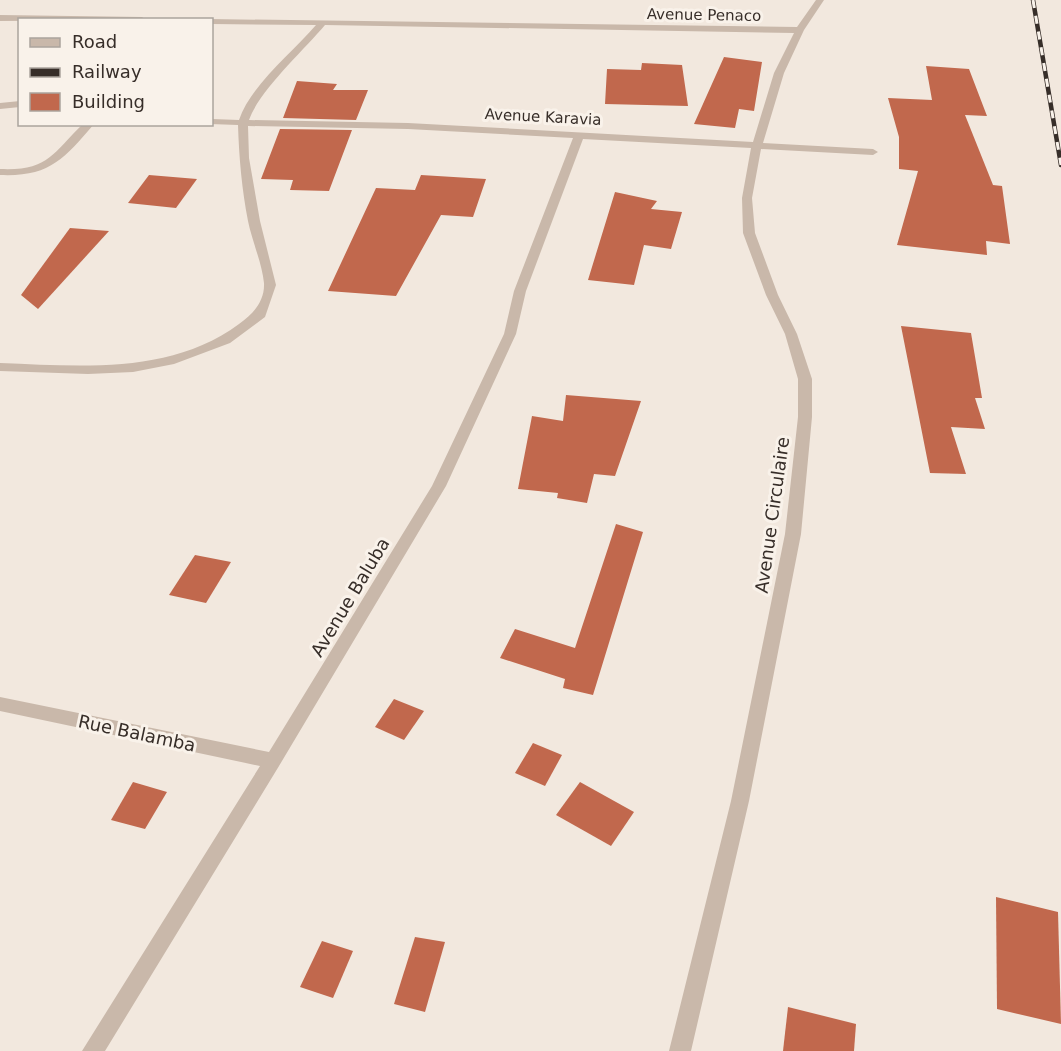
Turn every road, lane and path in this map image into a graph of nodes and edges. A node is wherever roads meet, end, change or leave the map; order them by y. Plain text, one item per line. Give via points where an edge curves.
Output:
1 (820, 0) edge
2 (0, 18) edge
3 (18, 18) edge
4 (213, 21) edge
5 (322, 23) junction
6 (800, 30) junction
7 (18, 104) edge
8 (0, 106) edge
9 (213, 122) edge
10 (243, 123) junction
11 (87, 126) edge
12 (580, 134) junction
13 (756, 145) junction
14 (873, 152) dead end
15 (0, 172) edge
16 (0, 367) edge
17 (0, 704) edge
18 (273, 761) junction
19 (93, 1051) edge
20 (680, 1051) edge

1 - 6 street, Avenue Circulaire
2 - 3 street
4 - 5 street, Avenue Penaco
5 - 6 street, Avenue Penaco
5 - 10 street via 263,88 248,108
6 - 13 street, Avenue Circulaire via 779,73
7 - 8 street
9 - 10 street, Avenue Karavia
10 - 12 street, Avenue Karavia
10 - 16 street via 249,190 270,285 261,314 226,340 174,360 133,368 88,370
11 - 15 street via 45,168 25,173
12 - 13 street, Avenue Karavia
12 - 18 street, Avenue Baluba via 520,291 510,334 477,409 439,486
13 - 14 street, Avenue Karavia
13 - 20 street, Avenue Circulaire via 747,198 749,233 791,333 805,379 805,417 793,534 745,778
17 - 18 street, Rue Balamba
18 - 19 street, Avenue Baluba

